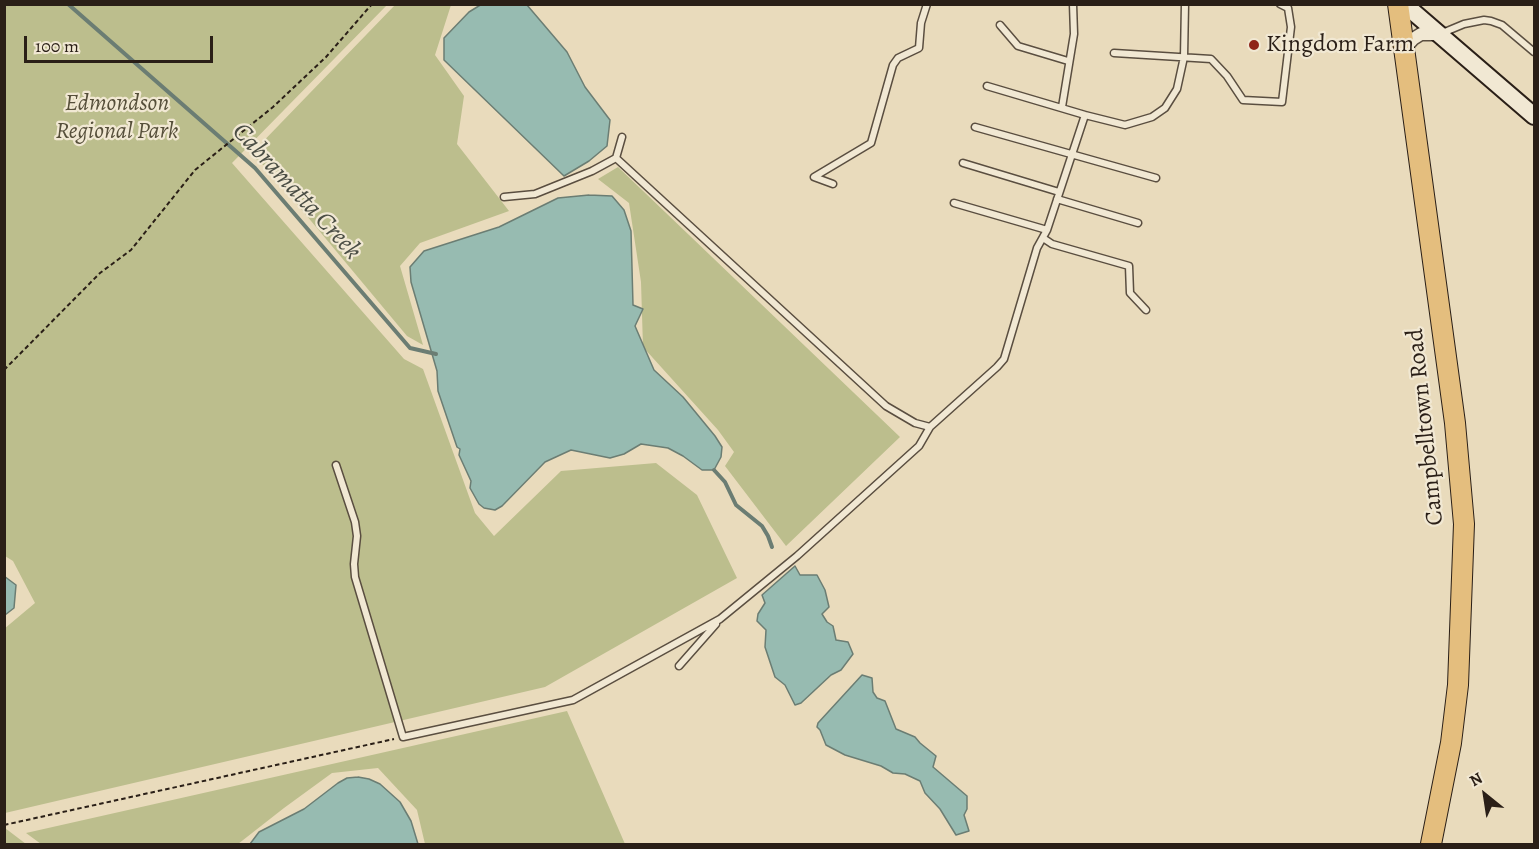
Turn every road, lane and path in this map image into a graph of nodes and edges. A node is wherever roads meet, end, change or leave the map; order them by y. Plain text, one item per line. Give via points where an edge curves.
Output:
1 (372, 4) edge
2 (927, 4) edge
3 (1073, 4) edge
4 (1185, 4) edge
5 (1280, 4) edge
6 (1398, 4) edge
7 (1404, 4) edge
8 (1000, 26) dead end
9 (1439, 34) junction
10 (1404, 49) junction
11 (1534, 52) edge
12 (1114, 53) dead end
13 (1184, 57) junction
14 (1068, 61) junction
15 (987, 86) dead end
16 (1062, 107) junction
17 (1085, 115) junction
18 (1534, 116) edge
19 (975, 128) dead end
20 (622, 137) dead end
21 (1072, 155) junction
22 (616, 158) junction
23 (963, 163) dead end
24 (1156, 178) dead end
25 (833, 184) dead end
26 (1058, 196) junction
27 (504, 197) dead end
28 (954, 203) dead end
29 (1137, 223) dead end
30 (1047, 230) junction
31 (1043, 238) junction
32 (1146, 310) dead end
33 (4, 370) edge
34 (930, 427) junction
35 (336, 465) dead end
36 (720, 619) junction
37 (679, 666) dead end
38 (403, 737) junction
39 (4, 825) edge
40 (1431, 844) edge

1 - 33 path via 326,57 273,108 195,170 131,250 100,273
2 - 25 lane via 919,48 898,58 893,65 871,143 814,177
3 - 14 lane via 1074,34
4 - 13 lane
5 - 13 lane via 1288,8 1291,27 1282,102 1243,100 1211,59
6 - 10 main road, Campbelltown Road
7 - 9 street
8 - 14 lane via 1018,46
9 - 10 street via 1421,34
9 - 11 lane via 1464,24 1491,21
9 - 18 street
10 - 40 main road, Campbelltown Road via 1455,423 1464,524 1458,685
12 - 13 lane
13 - 17 lane via 1177,89 1165,108 1152,117 1125,124
14 - 16 lane
15 - 16 lane
16 - 17 lane
17 - 21 lane
19 - 21 lane
20 - 22 lane
21 - 24 lane
21 - 26 lane
22 - 27 lane via 535,194
22 - 34 lane via 886,406
23 - 26 lane
26 - 29 lane
26 - 30 lane
28 - 30 lane
30 - 31 lane
31 - 32 lane via 1129,266 1130,293
31 - 34 lane via 1004,359
34 - 36 lane via 919,446
35 - 38 lane via 355,522 355,577
36 - 37 lane
36 - 38 lane via 573,700
38 - 39 path

